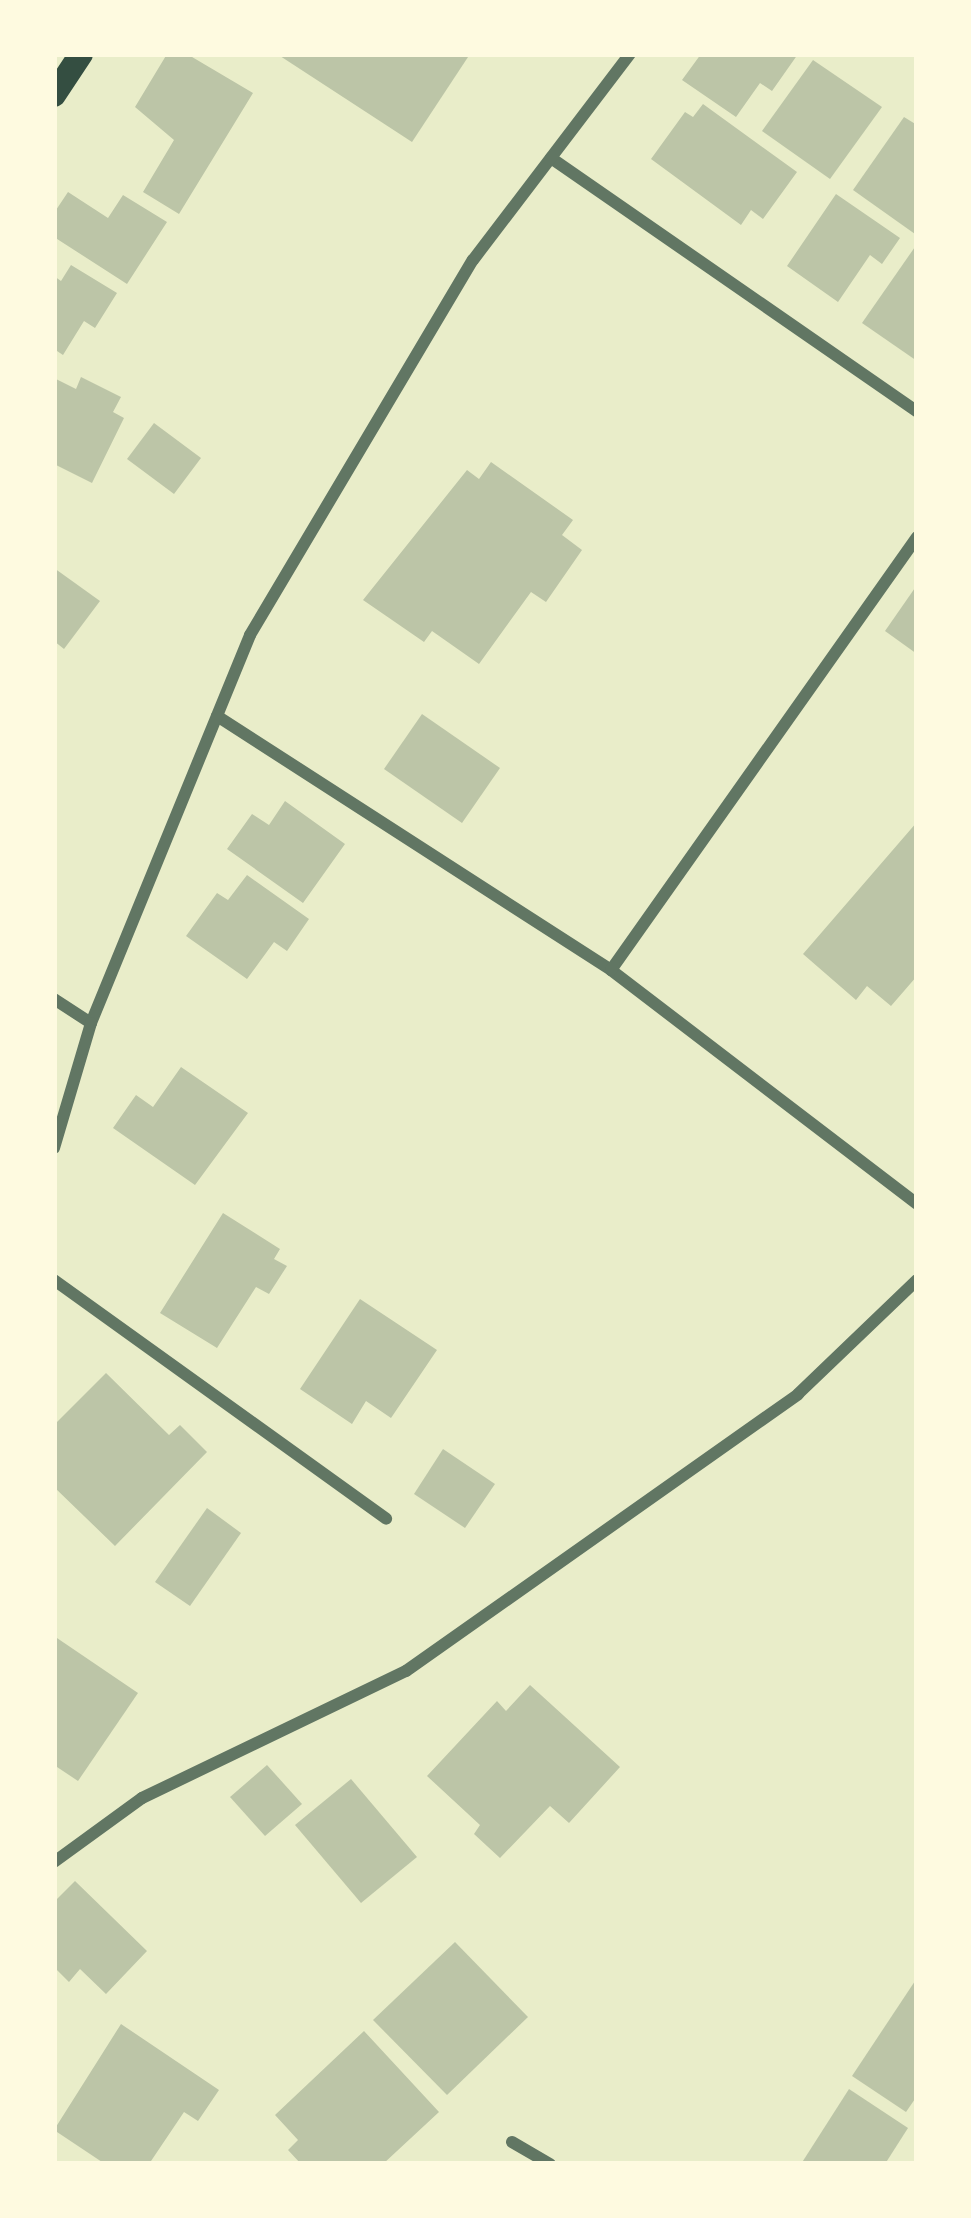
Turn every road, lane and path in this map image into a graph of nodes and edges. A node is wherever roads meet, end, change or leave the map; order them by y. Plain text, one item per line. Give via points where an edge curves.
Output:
1 (81, 54) edge
2 (630, 54) edge
3 (54, 95) edge
4 (551, 158) junction
5 (917, 411) edge
6 (917, 537) edge
7 (217, 716) junction
8 (611, 970) junction
9 (54, 999) edge
10 (92, 1023) junction
11 (54, 1148) edge
12 (917, 1204) edge
13 (54, 1280) edge
14 (917, 1280) edge
15 (386, 1520) dead end
16 (54, 1862) edge
17 (512, 2142) dead end
18 (550, 2164) edge

1 - 3 main road
2 - 4 street
4 - 5 street
4 - 7 street via 473,260 250,634
6 - 8 street
7 - 8 street
7 - 10 street
8 - 12 street
9 - 10 street
10 - 11 street
13 - 15 street
14 - 16 street via 798,1394 406,1671 142,1798
17 - 18 street

